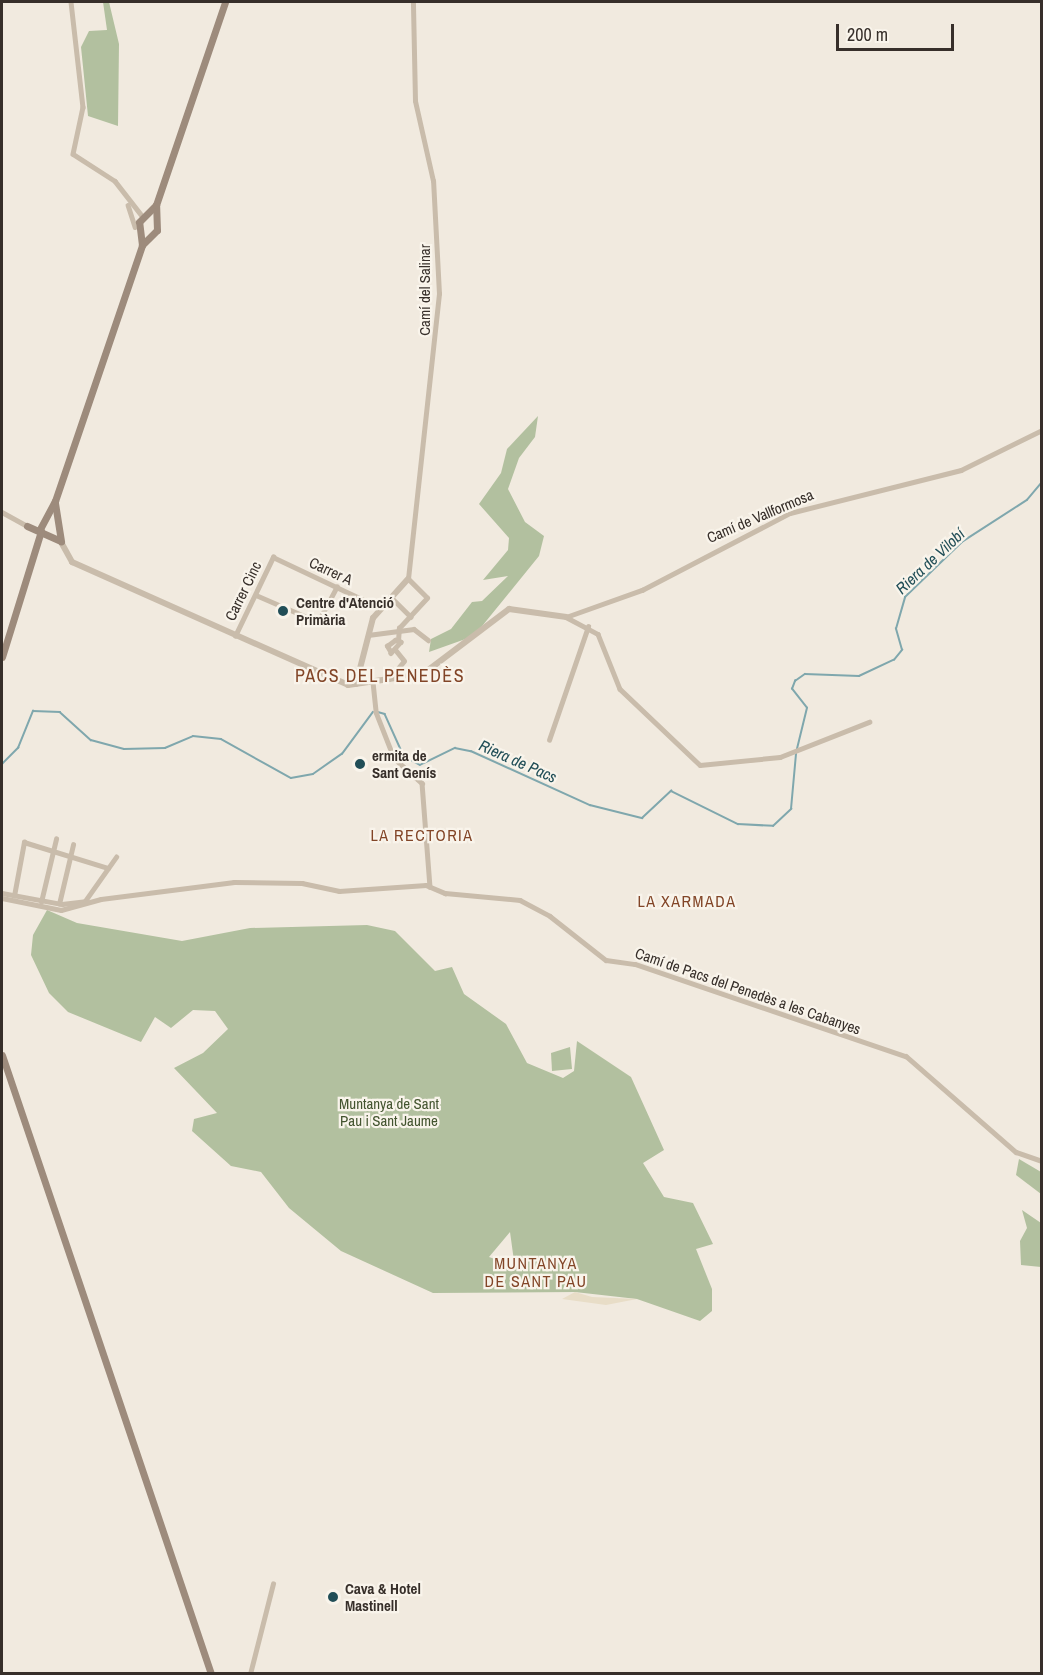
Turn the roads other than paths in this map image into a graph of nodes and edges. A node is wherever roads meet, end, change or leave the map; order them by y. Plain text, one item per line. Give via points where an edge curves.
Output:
1 (71, 2) edge
2 (225, 2) edge
3 (413, 2) edge
4 (127, 197) junction
5 (156, 205) junction
6 (145, 216) junction
7 (157, 221) junction
8 (138, 230) junction
9 (150, 235) junction
10 (142, 245) junction
11 (1041, 430) edge
12 (55, 501) junction
13 (2, 512) edge
14 (42, 519) junction
15 (56, 525) junction
16 (27, 526) junction
17 (40, 530) junction
18 (50, 534) junction
19 (61, 542) junction
20 (37, 553) junction
21 (273, 557) joint
22 (408, 579) junction
23 (337, 587) junction
24 (256, 595) junction
25 (391, 597) junction
26 (379, 607) junction
27 (411, 617) junction
28 (566, 617) junction
29 (588, 627) junction
30 (399, 628) junction
31 (368, 635) junction
32 (235, 636) junction
33 (428, 640) dead end
34 (398, 641) junction
35 (396, 651) junction
36 (2, 657) edge
37 (389, 680) junction
38 (373, 682) junction
39 (356, 684) junction
40 (868, 722) dead end
41 (549, 740) dead end
42 (56, 838) dead end
43 (73, 844) dead end
44 (52, 850) junction
45 (70, 857) junction
46 (116, 857) dead end
47 (108, 868) junction
48 (430, 887) junction
49 (2, 893) edge
50 (14, 896) junction
51 (2, 898) edge
52 (41, 902) junction
53 (59, 904) junction
54 (2, 1055) edge
55 (1041, 1161) edge
56 (273, 1584) dead end
57 (211, 1674) edge
58 (250, 1674) edge

1 - 4 street via 83,107 73,154 115,181
2 - 5 main road
3 - 22 street, Camí del Salinar via 415,101 433,181 439,294
4 - 6 street
4 - 8 street
5 - 6 main road
5 - 7 main road
6 - 7 main road
6 - 8 main road
7 - 9 main road
8 - 9 main road
8 - 10 main road
9 - 10 main road
10 - 12 main road
11 - 28 street, Camí de Vallformosa via 1007,450 946,475 790,513 631,595
12 - 14 main road
12 - 15 main road
13 - 16 street
14 - 15 main road
14 - 16 main road
14 - 17 main road
15 - 18 main road
15 - 19 main road
16 - 17 main road
17 - 18 main road
17 - 20 main road
18 - 19 main road
18 - 20 main road
19 - 32 street via 72,562
20 - 36 main road
21 - 23 street, Carrer A
21 - 24 street, Carrer Cinc
22 - 25 street
22 - 27 street via 427,598
23 - 24 street via 318,622
23 - 26 street, Carrer A
24 - 32 street, Carrer Cinc
25 - 26 street
25 - 27 street
26 - 31 street
27 - 30 street
28 - 29 street
28 - 37 street via 509,609 423,674
29 - 40 street via 600,638 609,672 620,689 696,763 706,767 792,753
29 - 41 street
30 - 31 street
30 - 33 street via 414,629
30 - 34 street
31 - 39 street
32 - 39 street via 344,684
34 - 35 street
34 - 35 street via 387,646
35 - 37 street via 404,661
37 - 38 street
38 - 39 street
38 - 48 street via 376,712 394,758 422,783
42 - 44 street
43 - 45 street
44 - 45 street
44 - 50 street via 24,842
44 - 52 street
45 - 47 street
45 - 53 street
46 - 47 street
47 - 53 street via 88,900
48 - 51 street, Camí de Pacs del Penedès a les Cabanyes via 339,891 302,883 234,882 101,898 61,910
48 - 55 street, Camí de Pacs del Penedès a les Cabanyes via 520,900 550,916 606,960 635,964 906,1056 1016,1152
49 - 50 street
50 - 52 street
52 - 53 street
54 - 57 main road
56 - 58 street

